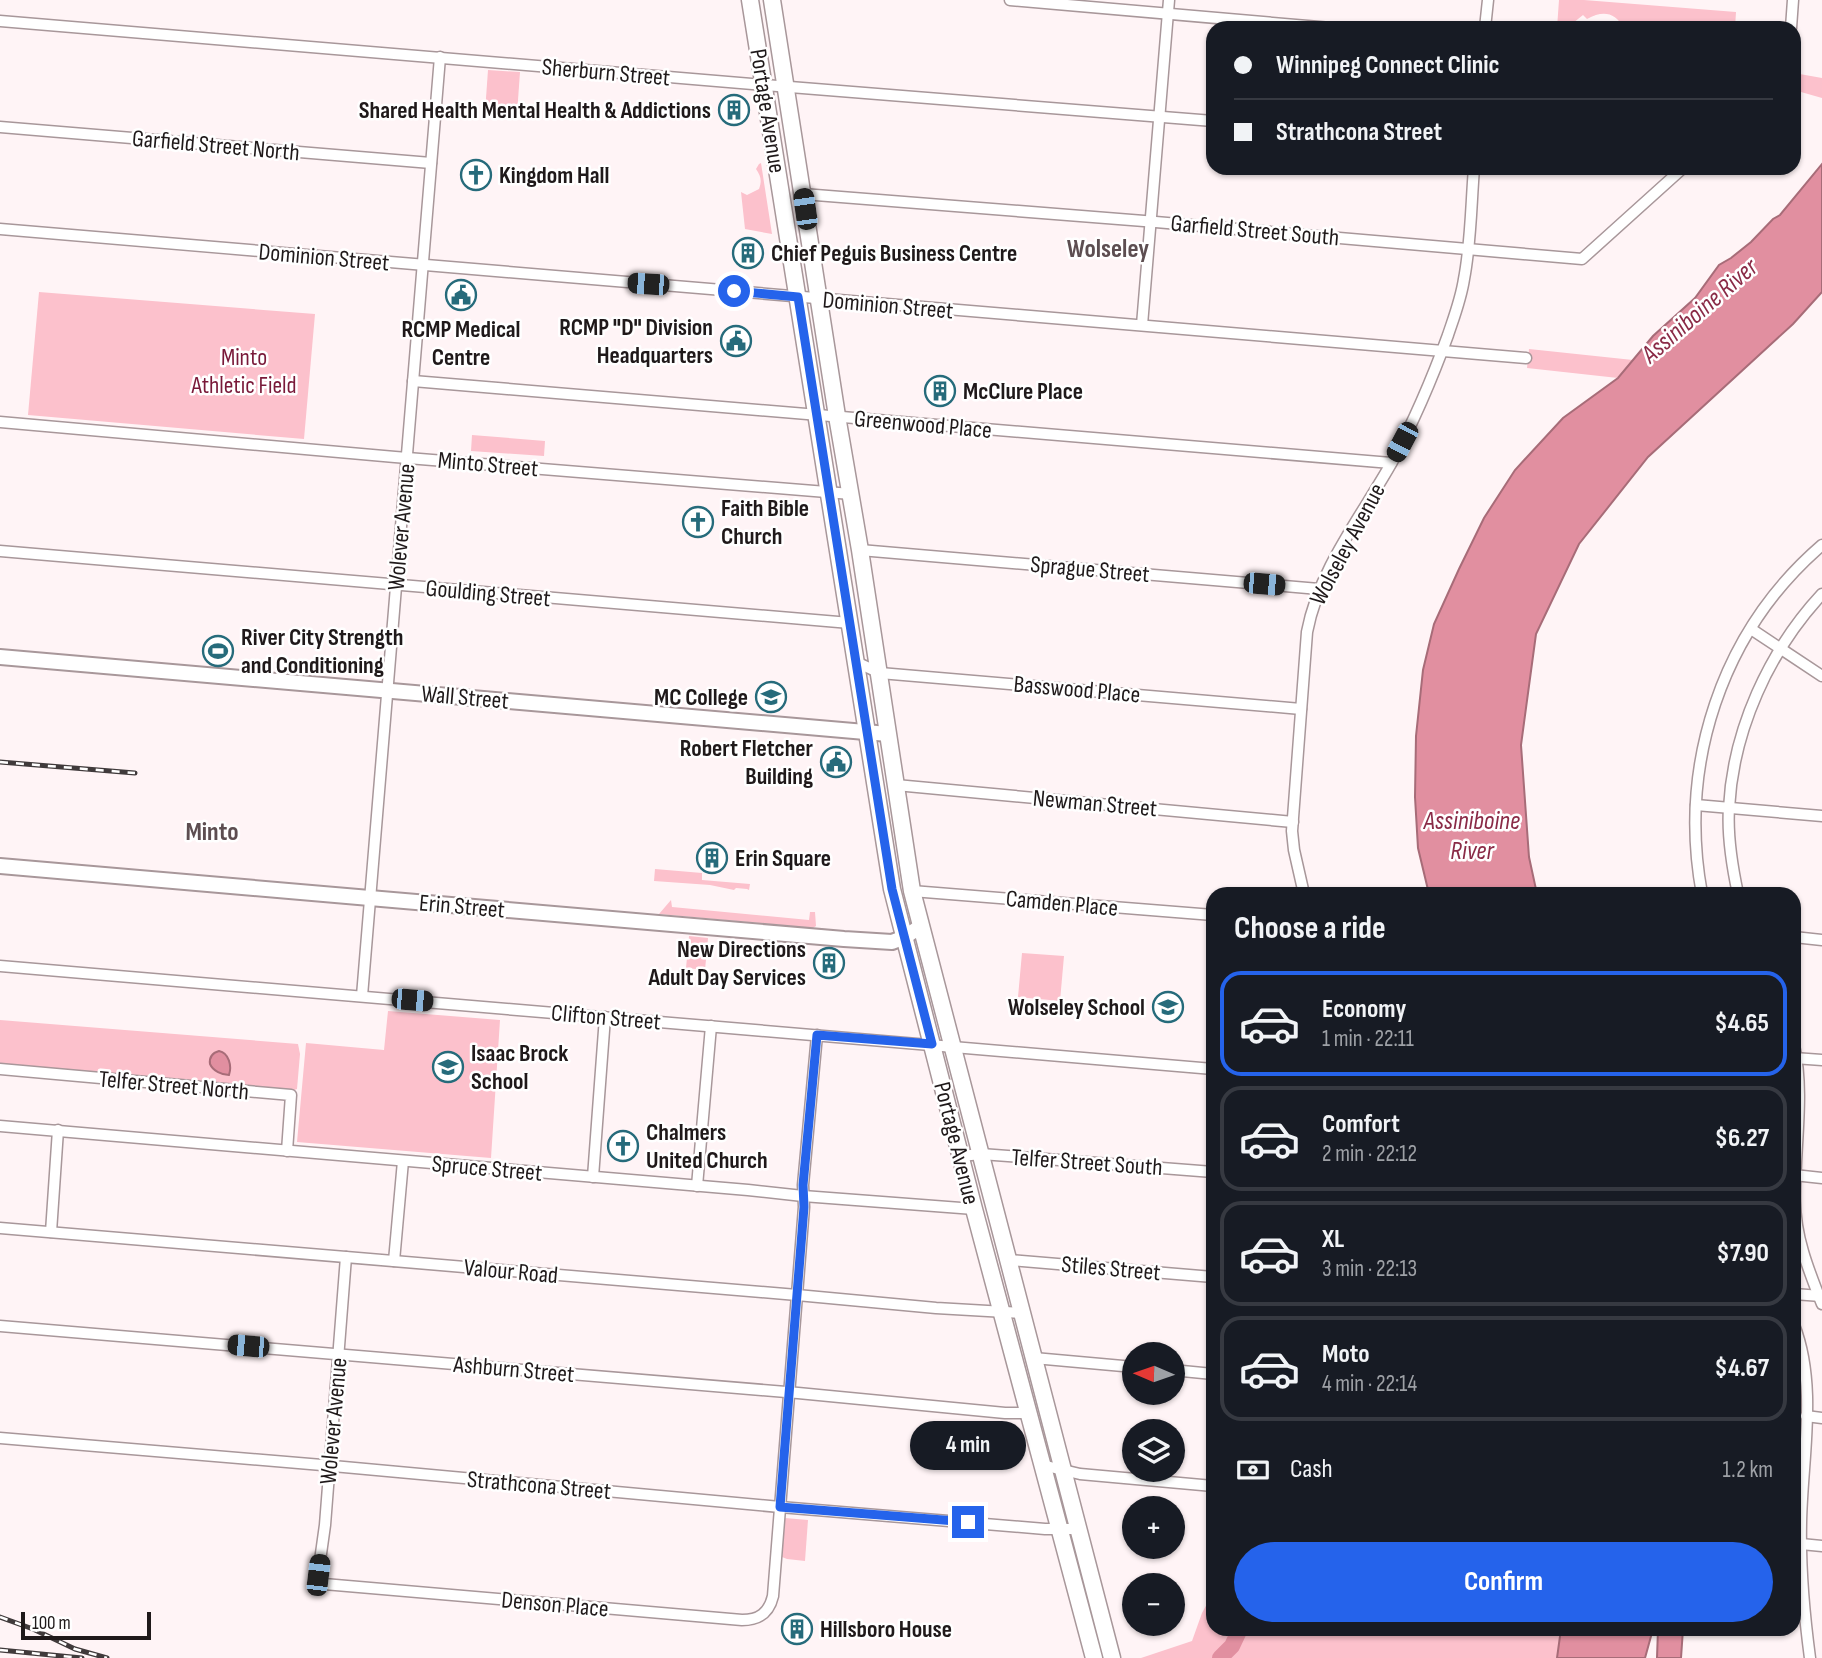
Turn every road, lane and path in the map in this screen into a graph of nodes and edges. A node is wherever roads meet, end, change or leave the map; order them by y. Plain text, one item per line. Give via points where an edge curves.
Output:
1 (750, 0) edge
2 (772, 0) edge
3 (1010, 0) edge
4 (1169, 0) edge
5 (1488, 0) edge
6 (1793, 0) edge
7 (1168, 13) junction
8 (0, 21) edge
9 (1255, 21) edge
10 (1486, 21) edge
11 (1792, 21) edge
12 (440, 57) junction
13 (765, 85) junction
14 (786, 87) junction
15 (1160, 117) junction
16 (1206, 120) edge
17 (0, 127) edge
18 (431, 163) junction
19 (1473, 175) edge
20 (1675, 175) edge
21 (803, 194) junction
22 (1152, 221) junction
23 (0, 229) edge
24 (1467, 249) junction
25 (423, 265) junction
26 (798, 297) junction
27 (818, 299) junction
28 (1142, 325) junction
29 (1443, 351) junction
30 (1526, 358) dead end
31 (413, 381) junction
32 (816, 415) junction
33 (837, 416) junction
34 (0, 422) edge
35 (407, 458) junction
36 (1391, 463) junction
37 (829, 492) junction
38 (851, 494) junction
39 (1822, 545) edge
40 (860, 550) junction
41 (0, 551) edge
42 (396, 585) junction
43 (1319, 589) junction
44 (1822, 594) edge
45 (850, 623) junction
46 (1751, 629) junction
47 (1779, 649) junction
48 (0, 657) edge
49 (856, 662) junction
50 (880, 673) junction
51 (1822, 676) edge
52 (387, 691) junction
53 (1301, 709) junction
54 (868, 732) junction
55 (888, 734) junction
56 (896, 785) junction
57 (1696, 805) junction
58 (1729, 808) junction
59 (1822, 816) edge
60 (1293, 822) junction
61 (0, 866) edge
62 (1302, 887) edge
63 (1701, 887) edge
64 (1737, 887) edge
65 (912, 891) junction
66 (370, 898) junction
67 (1206, 914) edge
68 (921, 926) junction
69 (905, 937) junction
70 (1801, 938) edge
71 (1822, 940) edge
72 (0, 966) edge
73 (362, 996) junction
74 (605, 1017) junction
75 (711, 1026) junction
76 (817, 1035) junction
77 (932, 1044) junction
78 (952, 1046) junction
79 (1801, 1058) edge
80 (1822, 1060) edge
81 (1206, 1068) edge
82 (0, 1069) edge
83 (0, 1126) edge
84 (58, 1130) junction
85 (287, 1151) junction
86 (981, 1154) junction
87 (961, 1156) junction
88 (403, 1161) junction
89 (1206, 1171) edge
90 (1801, 1176) edge
91 (593, 1177) junction
92 (1822, 1178) edge
93 (697, 1186) junction
94 (803, 1196) junction
95 (974, 1209) junction
96 (0, 1228) edge
97 (51, 1232) junction
98 (1801, 1246) edge
99 (346, 1257) junction
100 (1009, 1260) junction
101 (394, 1261) junction
102 (1206, 1276) edge
103 (797, 1295) junction
104 (1801, 1295) edge
105 (1821, 1299) edge
106 (1023, 1312) junction
107 (1003, 1313) junction
108 (0, 1326) edge
109 (1801, 1351) edge
110 (338, 1354) junction
111 (1034, 1358) junction
112 (1122, 1366) edge
113 (1185, 1371) edge
114 (1206, 1373) edge
115 (789, 1392) junction
116 (1028, 1413) junction
117 (1806, 1416) junction
118 (1822, 1418) edge
119 (0, 1438) edge
120 (329, 1465) junction
121 (1042, 1465) junction
122 (1063, 1470) junction
123 (1206, 1485) edge
124 (780, 1507) junction
125 (1059, 1529) junction
126 (1079, 1530) junction
127 (1801, 1544) junction
128 (1822, 1546) edge
129 (324, 1584) joint
130 (1094, 1658) edge
131 (1112, 1658) edge
132 (1810, 1658) edge

1 - 13 highway, Portage Avenue
2 - 14 highway, Portage Avenue
3 - 7 street
4 - 7 street
5 - 10 street
6 - 11 street
7 - 9 street
7 - 15 street
8 - 12 street, Sherburn Street
12 - 13 street, Sherburn Street
12 - 18 street, Wolever Avenue
13 - 14 street, Sherburn Street
13 - 26 highway, Portage Avenue
14 - 15 street, Sherburn Street
14 - 21 highway, Portage Avenue
15 - 16 street, Sherburn Street
15 - 22 street
17 - 18 street, Garfield Street North
18 - 25 street, Wolever Avenue
19 - 24 street, Wolseley Avenue
20 - 24 street, Garfield Street South via 1582,259
21 - 22 street, Garfield Street South
21 - 27 highway, Portage Avenue
22 - 24 street, Garfield Street South
22 - 28 street
23 - 25 street, Dominion Street
24 - 29 street, Wolseley Avenue via 1465,279
25 - 26 street, Dominion Street
25 - 31 street, Wolever Avenue
26 - 27 street, Dominion Street
26 - 32 highway, Portage Avenue
27 - 28 street, Dominion Street
27 - 33 highway, Portage Avenue
28 - 29 street, Dominion Street
29 - 30 street, Dominion Street
29 - 36 street, Wolseley Avenue
31 - 32 street, Greenwood Place
31 - 35 street, Wolever Avenue
32 - 33 street, Greenwood Place
32 - 37 highway, Portage Avenue
33 - 36 street, Greenwood Place
33 - 38 highway, Portage Avenue
34 - 35 street, Minto Street
35 - 37 street, Minto Street
35 - 42 street, Wolever Avenue
36 - 43 street, Wolseley Avenue
37 - 38 street, Minto Street
37 - 45 highway, Portage Avenue
38 - 40 highway, Portage Avenue
39 - 46 street via 1773,596
40 - 43 street, Sprague Street
40 - 50 highway, Portage Avenue
41 - 42 street, Goulding Street
42 - 45 street, Goulding Street
42 - 52 street, Wolever Avenue
43 - 53 street, Wolseley Avenue via 1307,632
44 - 47 street
45 - 49 highway, Portage Avenue
46 - 47 street
46 - 57 street via 1716,698 1697,772
47 - 51 street
47 - 58 street via 1751,708 1736,756
48 - 52 main road, Wall Street
49 - 50 street, Basswood Place
49 - 54 highway, Portage Avenue
50 - 53 street, Basswood Place
50 - 55 highway, Portage Avenue
52 - 54 main road, Wall Street
52 - 66 street, Wolever Avenue
53 - 60 street, Wolseley Avenue
54 - 55 main road, Wall Street
54 - 69 highway, Portage Avenue via 892,889
55 - 56 highway, Portage Avenue
56 - 60 street, Newman Street
56 - 65 highway, Portage Avenue
57 - 58 street
57 - 63 street
58 - 59 street
58 - 64 street via 1729,844
60 - 62 street, Wolseley Avenue
61 - 66 main road, Erin Street
65 - 67 street, Camden Place
65 - 68 highway, Portage Avenue
66 - 69 main road, Erin Street via 844,939 892,942
66 - 73 street, Wolever Avenue
68 - 69 main road, Erin Street
68 - 78 highway, Portage Avenue
69 - 77 highway, Portage Avenue
70 - 71 street
72 - 73 street, Clifton Street
73 - 74 street, Clifton Street
74 - 75 street, Clifton Street
74 - 91 street
75 - 76 street, Clifton Street
75 - 93 street
76 - 77 street, Clifton Street
76 - 94 street
77 - 78 street, Clifton Street
77 - 87 highway, Portage Avenue
78 - 81 street, Clifton Street
78 - 86 highway, Portage Avenue
79 - 80 street
82 - 85 street, Telfer Street North via 291,1095
83 - 84 street, Spruce Street
84 - 85 street, Spruce Street
84 - 97 street
85 - 88 street, Spruce Street
86 - 87 street, Telfer Street South
86 - 89 street, Telfer Street South
86 - 100 highway, Portage Avenue
87 - 95 highway, Portage Avenue
88 - 91 street, Spruce Street
88 - 101 street
90 - 92 street
91 - 93 street, Spruce Street
93 - 94 street, Spruce Street
94 - 95 street, Spruce Street
94 - 103 street
95 - 107 highway, Portage Avenue
96 - 97 street, Valour Road
97 - 99 street, Valour Road
98 - 105 street
99 - 101 street, Valour Road
99 - 110 street, Wolever Avenue
100 - 102 street, Stiles Street
100 - 106 highway, Portage Avenue
101 - 103 street, Valour Road
103 - 107 street, Valour Road
103 - 115 street
104 - 105 street
106 - 107 street, Valour Road
106 - 111 highway, Portage Avenue
107 - 116 highway, Portage Avenue
108 - 110 street, Ashburn Street
109 - 117 street
110 - 115 street, Ashburn Street
110 - 120 street, Wolever Avenue
111 - 112 street
111 - 122 highway, Portage Avenue
113 - 114 street
115 - 116 street, Ashburn Street
115 - 124 street
116 - 121 highway, Portage Avenue
117 - 118 street
117 - 127 street
119 - 120 street, Strathcona Street
120 - 124 street, Strathcona Street
120 - 129 street, Wolever Avenue via 318,1575
121 - 122 street
121 - 125 highway, Portage Avenue
122 - 123 street
122 - 126 highway, Portage Avenue
124 - 125 street, Strathcona Street
124 - 129 street, Denson Place via 770,1606 752,1620
125 - 126 street, Strathcona Street
125 - 130 highway, Portage Avenue
126 - 131 highway, Portage Avenue
127 - 128 street
127 - 132 street

